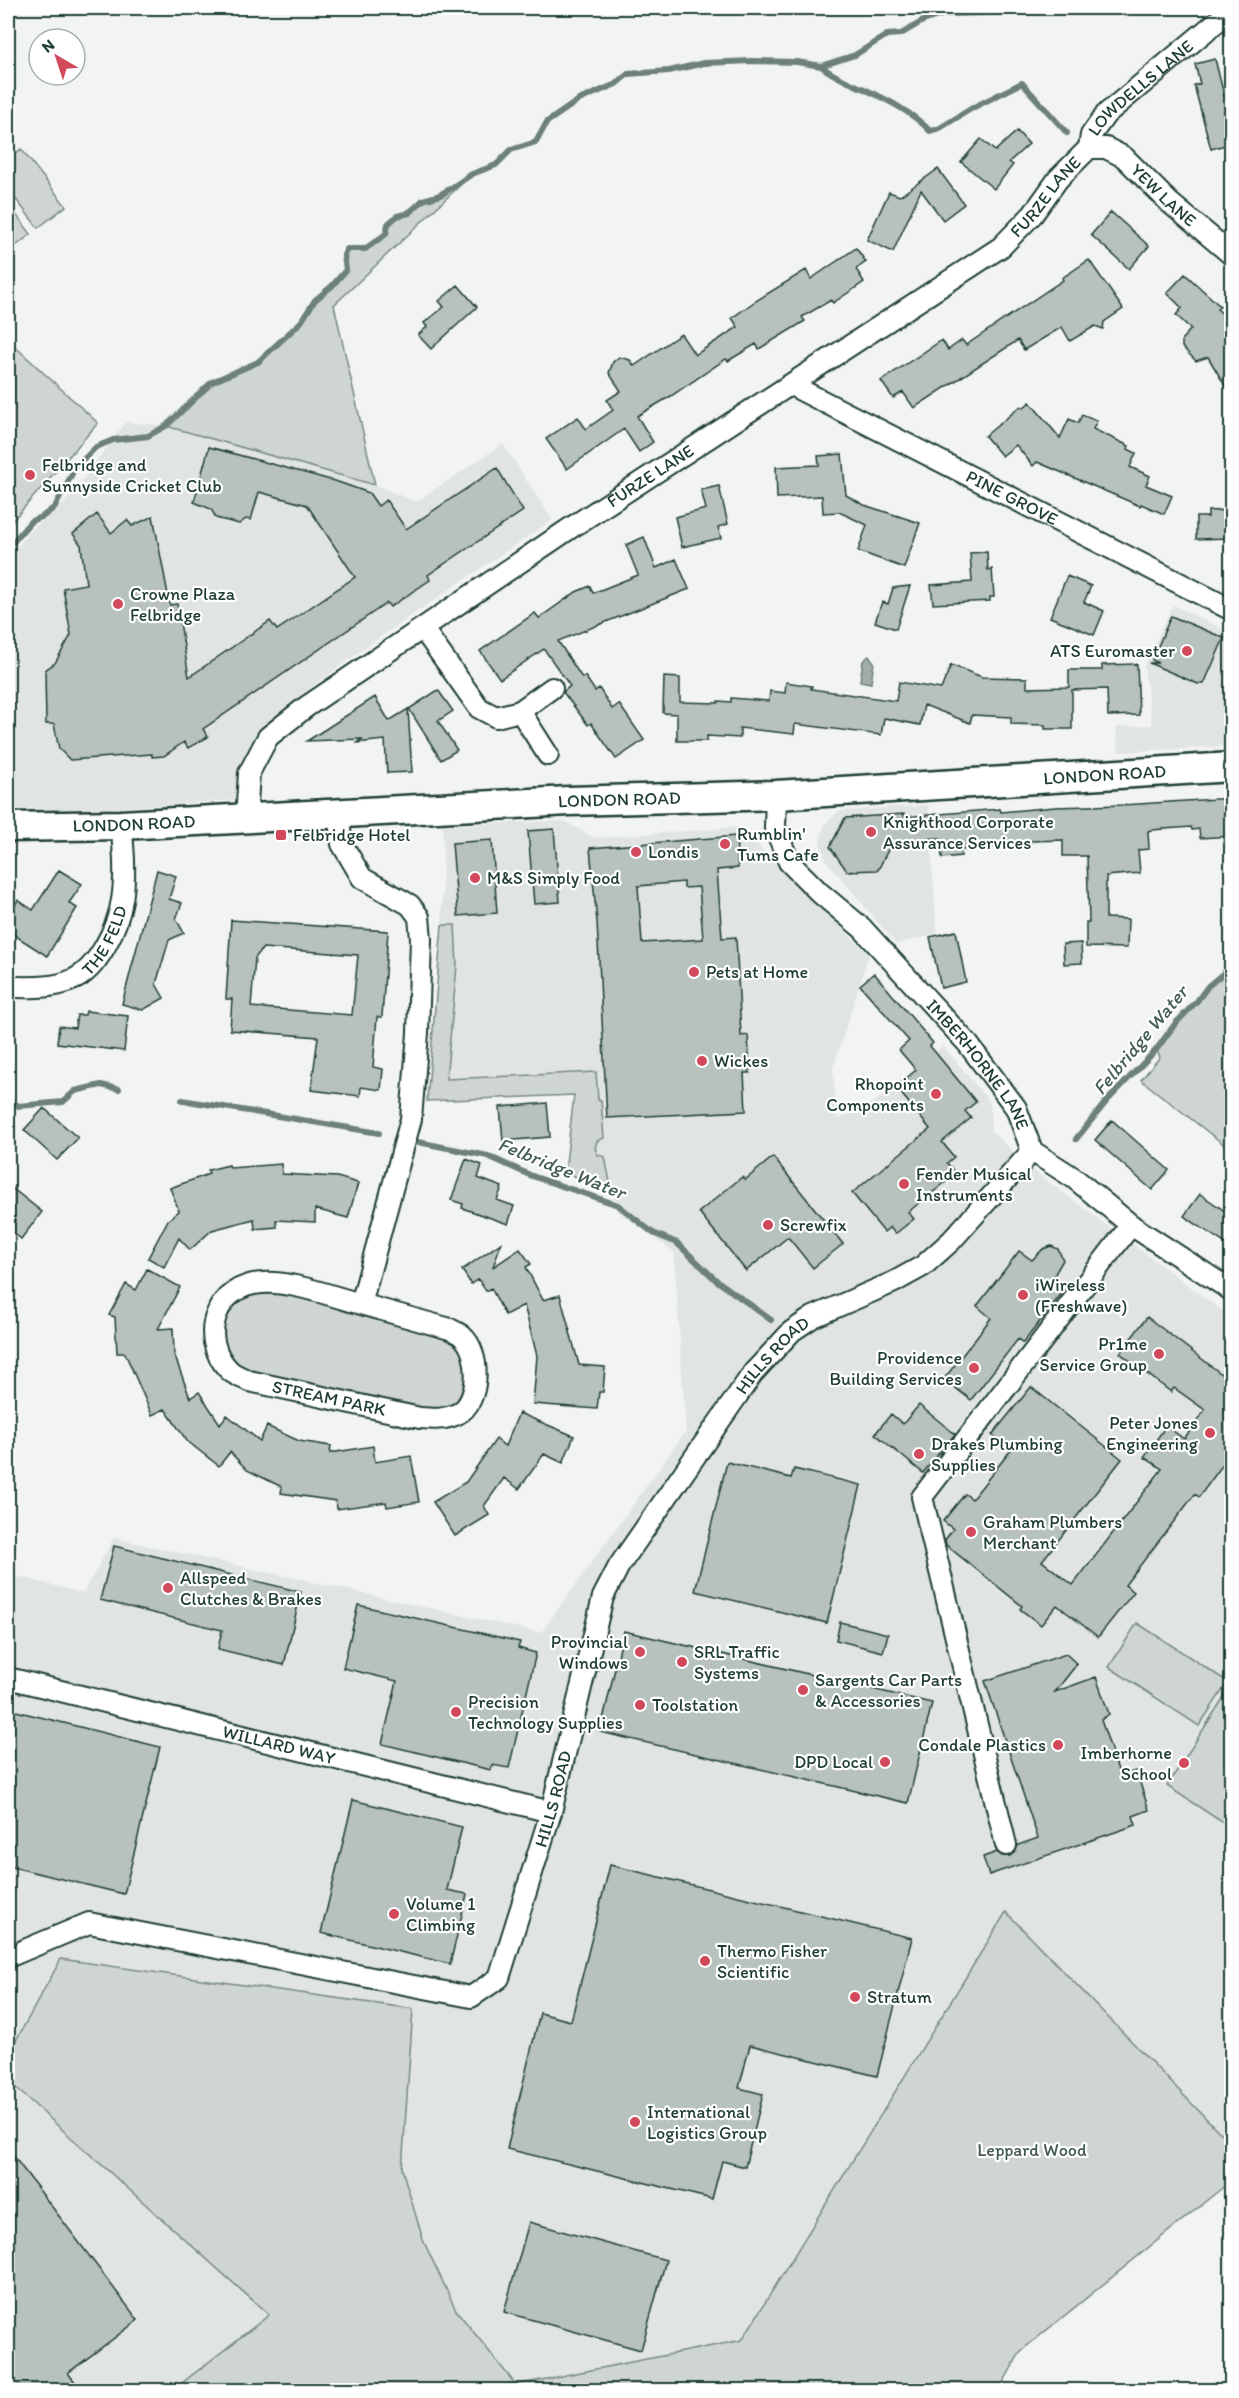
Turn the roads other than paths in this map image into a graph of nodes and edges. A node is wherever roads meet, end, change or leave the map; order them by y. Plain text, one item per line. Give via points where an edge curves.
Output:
1 (1232, 9) edge
2 (1089, 148) junction
3 (1232, 255) edge
4 (791, 385) junction
5 (1232, 610) edge
6 (423, 629) junction
7 (552, 688) dead end
8 (520, 711) junction
9 (548, 755) dead end
10 (1232, 767) edge
11 (776, 795) junction
12 (338, 814) junction
13 (246, 819) junction
14 (121, 825) junction
15 (8, 826) edge
16 (8, 987) edge
17 (1032, 1151) junction
18 (1131, 1225) junction
19 (1232, 1291) edge
20 (361, 1304) junction
21 (8, 1678) edge
22 (551, 1812) junction
23 (1006, 1845) dead end
24 (8, 1957) edge

1 - 2 street, LOWDELLS LANE via 1106,114 1090,135
2 - 3 street, YEW LANE via 1106,148 1124,157 1170,203
2 - 4 street, FURZE LANE via 1001,247
4 - 5 street, PINE GROVE
4 - 6 street, FURZE LANE
6 - 8 street via 479,708 496,717
6 - 13 street, FURZE LANE via 268,737 249,773
7 - 8 street
8 - 9 street
10 - 11 highway, LONDON ROAD
11 - 12 highway, LONDON ROAD
11 - 17 street, IMBERHORNE LANE via 775,828 789,862 862,928 968,1044 1016,1108
12 - 13 highway, LONDON ROAD
12 - 20 street via 342,844 362,878 410,905 419,917 421,939 411,1119
13 - 14 highway, LONDON ROAD
14 - 15 highway, LONDON ROAD
14 - 16 street, THE FELD via 122,900 111,935 93,964 73,980 50,986
17 - 18 street, IMBERHORNE LANE via 1074,1178
17 - 22 street, HILLS ROAD via 951,1241 923,1266 813,1317 792,1331 753,1373 619,1566 603,1597
18 - 19 street, IMBERHORNE LANE
18 - 23 street via 922,1497
20 - 20 street, STREAM PARK via 463,1336 476,1364 477,1382 471,1399 459,1414 420,1418 249,1381 230,1371 217,1350 211,1329 219,1305 238,1288 261,1283 284,1284
21 - 22 street, WILLARD WAY
22 - 24 street, HILLS ROAD via 499,1978 471,1996 89,1923

